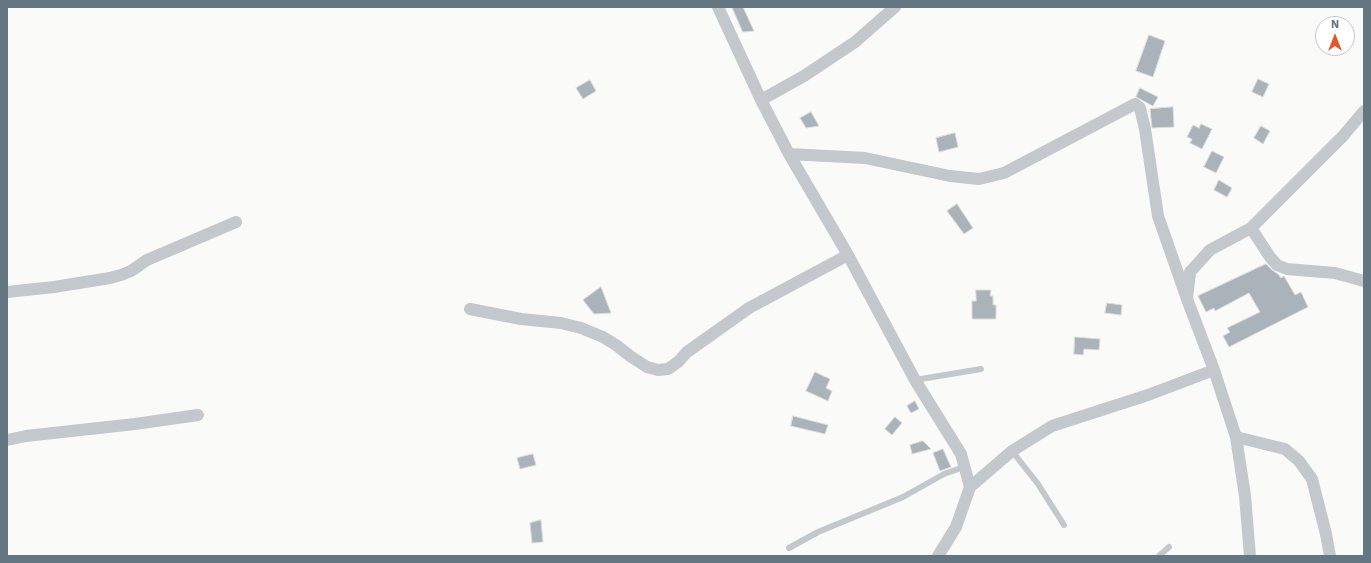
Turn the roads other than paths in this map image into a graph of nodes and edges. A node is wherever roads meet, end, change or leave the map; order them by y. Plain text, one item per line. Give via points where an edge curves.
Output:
1 (718, 7) edge
2 (895, 7) edge
3 (761, 100) junction
4 (1364, 111) edge
5 (789, 154) junction
6 (236, 222) dead end
7 (1251, 228) junction
8 (848, 255) junction
9 (1364, 281) edge
10 (7, 292) edge
11 (1187, 299) junction
12 (470, 309) dead end
13 (981, 369) dead end
14 (1214, 370) junction
15 (915, 380) junction
16 (198, 415) dead end
17 (1236, 437) junction
18 (7, 440) edge
19 (1012, 451) junction
20 (964, 467) junction
21 (970, 487) junction
22 (1064, 525) dead end
23 (1170, 547) dead end
24 (789, 548) dead end
25 (1331, 553) edge
26 (938, 556) edge
27 (1159, 556) edge
28 (1250, 556) edge

1 - 3 street
2 - 3 street via 855,42 804,76
3 - 5 street
4 - 7 street via 1343,136
5 - 8 street
5 - 11 street via 865,158 950,176 979,179 1004,173 1135,104 1140,108 1145,129 1158,216
6 - 10 street via 147,260 121,275 54,288
7 - 9 street via 1278,265 1308,272 1336,273
7 - 11 street via 1210,250 1190,272
8 - 12 street via 749,308 687,352 668,369 647,367 616,344 581,328
8 - 15 street
11 - 14 street
13 - 15 lane
14 - 17 street
14 - 19 street via 1148,395 1052,426
15 - 20 street via 961,454
16 - 18 street
17 - 25 street via 1284,449 1299,461 1312,479
17 - 28 street via 1245,496
19 - 21 street
19 - 22 lane via 1038,484
20 - 21 street
20 - 24 lane via 944,474 903,497 818,532
21 - 26 street via 956,527
23 - 27 lane

